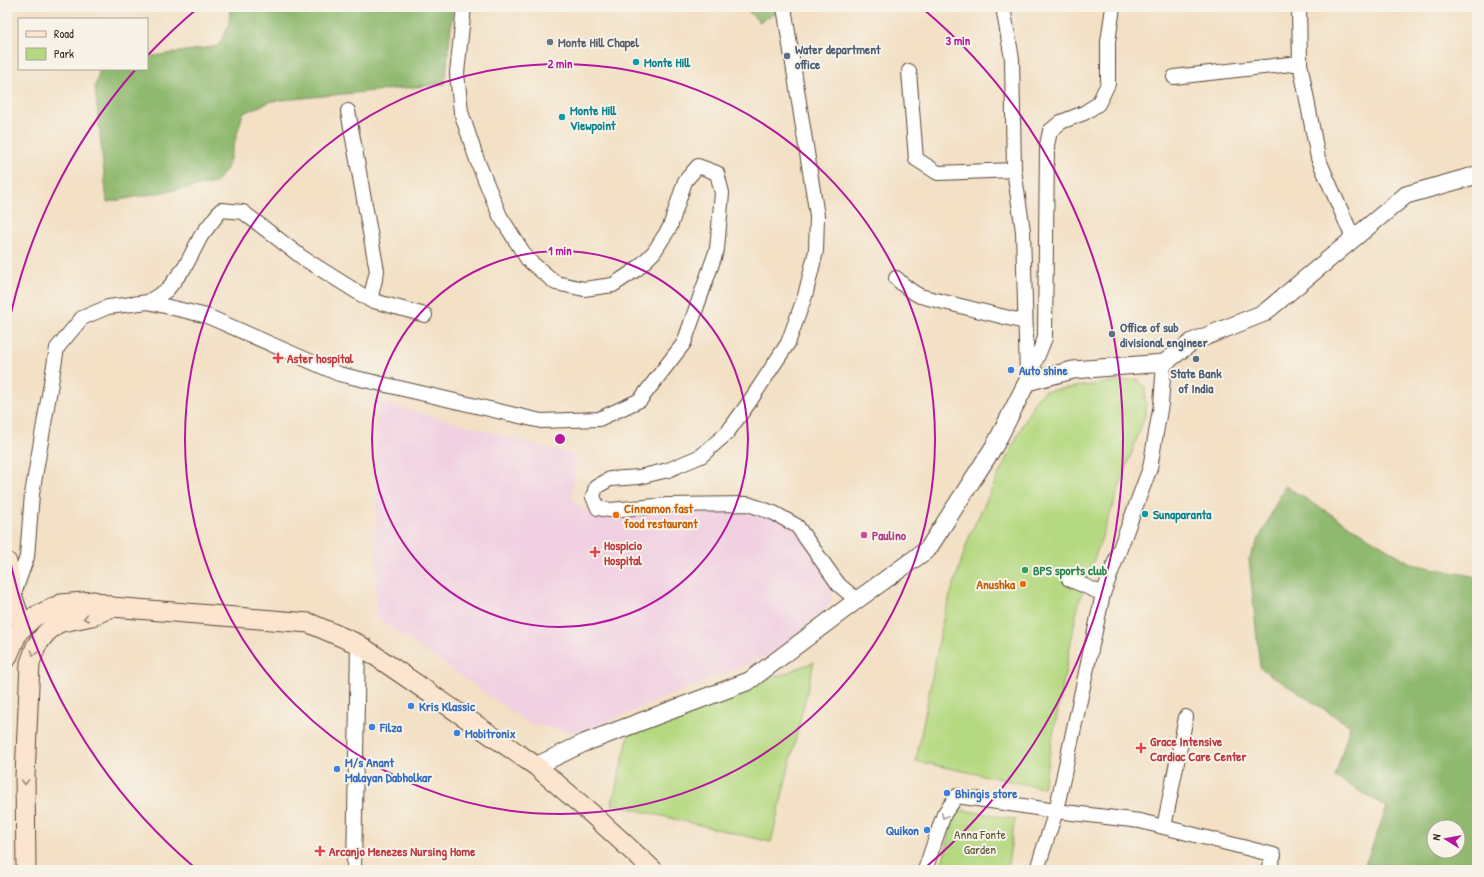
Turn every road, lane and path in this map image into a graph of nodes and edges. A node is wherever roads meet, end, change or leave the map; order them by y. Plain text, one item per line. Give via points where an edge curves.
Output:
1 (464, 7) edge
2 (784, 7) edge
3 (1003, 7) edge
4 (1113, 7) edge
5 (1299, 7) edge
6 (1300, 63) junction
7 (909, 71) dead end
8 (1174, 77) dead end
9 (348, 111) dead end
10 (1014, 170) junction
11 (1477, 175) edge
12 (1353, 238) junction
13 (896, 278) dead end
14 (370, 300) junction
15 (148, 302) junction
16 (424, 315) dead end
17 (1025, 322) junction
18 (1164, 363) junction
19 (1027, 382) junction
20 (7, 562) edge
21 (1069, 579) dead end
22 (1103, 594) junction
23 (13, 598) junction
24 (856, 600) junction
25 (112, 607) junction
26 (15, 627) edge
27 (358, 644) junction
28 (7, 658) edge
29 (1186, 717) dead end
30 (536, 766) junction
31 (1056, 811) junction
32 (1164, 827) junction
33 (26, 870) edge
34 (354, 870) edge
35 (653, 870) edge
36 (925, 870) edge
37 (1038, 870) edge
38 (1268, 870) edge

1 - 15 street via 457,73 461,112 474,153 500,216 528,260 556,283 584,290 613,285 637,269 654,252 670,227 685,181 698,166 718,172 722,193 717,249 684,343 640,400 599,419 541,420 339,374 207,316
2 - 24 street via 817,216 816,251 788,343 727,433 701,456 668,470 638,477 610,479 596,487 593,497 598,508 610,510 668,505 748,504 774,513 797,526 839,585
3 - 10 street via 1012,59
4 - 19 street via 1108,42 1108,84 1098,104 1061,122 1050,131 1047,146 1045,338
5 - 6 street
6 - 8 street
6 - 12 street via 1318,158
7 - 10 street via 916,159 938,173
9 - 14 street via 377,271
10 - 17 street via 1023,231
11 - 12 street via 1406,195
12 - 18 street via 1264,313 1192,342
13 - 17 street via 920,296
14 - 15 street via 303,258 243,212 221,210 201,236 185,267 168,290
14 - 16 street
15 - 23 street via 108,307 82,318 57,348 32,494 27,557
17 - 19 street
18 - 19 street via 1072,370
18 - 22 street via 1161,404 1150,468
19 - 24 street via 995,445 928,549
20 - 23 main road
21 - 22 street
22 - 31 street
23 - 26 main road
24 - 30 street via 749,681 584,743
25 - 26 main road via 94,601 61,604
25 - 27 main road via 309,623
25 -> 33 main road via 92,616 58,623 36,646 30,663 25,776
26 - 28 main road via 18,632
27 - 30 main road
27 - 34 street
29 - 32 street
30 - 35 main road
31 - 32 street via 1140,821
31 -> 36 street via 957,796 944,814
31 - 37 street
32 - 38 street via 1274,855

